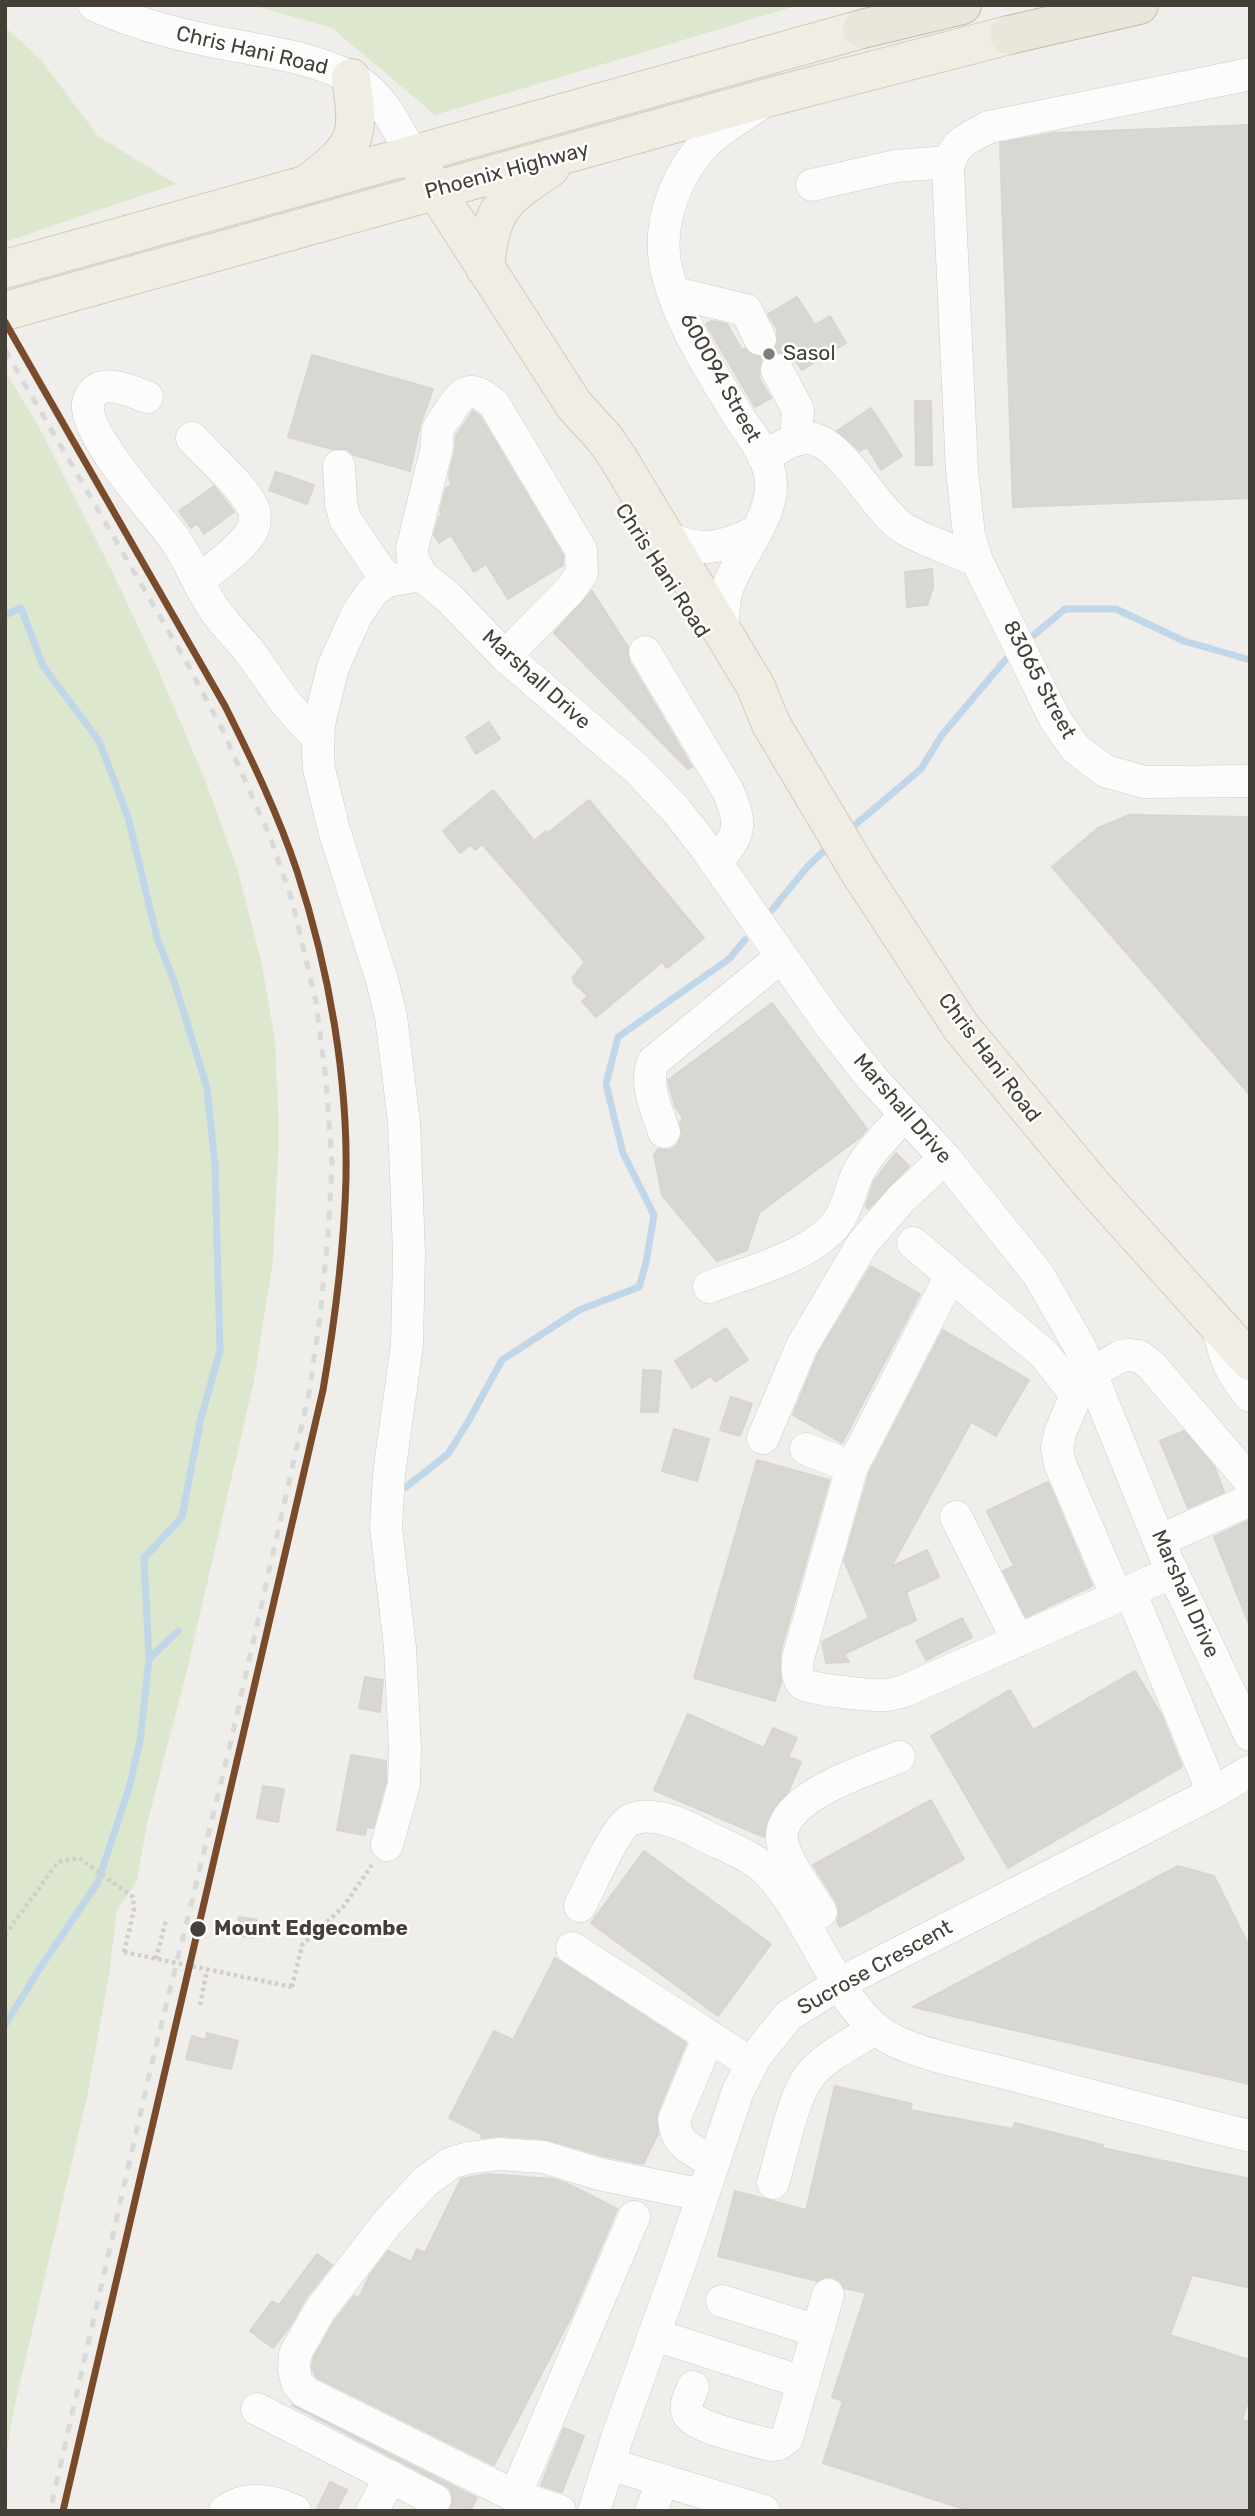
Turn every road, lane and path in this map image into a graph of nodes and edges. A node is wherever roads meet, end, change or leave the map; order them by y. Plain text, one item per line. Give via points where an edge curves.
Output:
1 (94, 5) edge
2 (934, 5) edge
3 (962, 5) edge
4 (1113, 5) edge
5 (1139, 5) edge
6 (862, 29) junction
7 (1009, 35) junction
8 (1250, 74) edge
9 (351, 78) junction
10 (770, 97) junction
11 (572, 154) junction
12 (413, 155) junction
13 (949, 162) junction
14 (306, 185) junction
15 (813, 185) dead end
16 (435, 191) junction
17 (485, 268) junction
18 (5, 269) edge
19 (675, 293) junction
20 (5, 311) edge
21 (760, 339) dead end
22 (777, 370) dead end
23 (147, 397) dead end
24 (574, 405) junction
25 (192, 438) dead end
26 (796, 440) junction
27 (764, 458) junction
28 (339, 466) dead end
29 (755, 532) junction
30 (664, 536) junction
31 (977, 561) junction
32 (421, 575) junction
33 (198, 581) junction
34 (387, 581) junction
35 (723, 630) junction
36 (645, 652) dead end
37 (505, 656) junction
38 (771, 724) junction
39 (318, 738) junction
40 (1250, 781) edge
41 (716, 863) junction
42 (781, 957) junction
43 (905, 1114) junction
44 (664, 1132) dead end
45 (945, 1157) junction
46 (913, 1243) dead end
47 (951, 1275) junction
48 (709, 1287) dead end
49 (1218, 1326) junction
50 (1250, 1361) edge
51 (1084, 1384) junction
52 (1250, 1396) edge
53 (763, 1438) dead end
54 (806, 1449) dead end
55 (852, 1467) junction
56 (1250, 1481) edge
57 (1250, 1500) edge
58 (956, 1517) dead end
59 (1159, 1541) junction
60 (1172, 1572) junction
61 (1123, 1594) junction
62 (1018, 1641) junction
63 (1250, 1735) edge
64 (899, 1757) dead end
65 (1250, 1771) edge
66 (1213, 1793) junction
67 (387, 1845) joint
68 (580, 1906) dead end
69 (166, 1920) dead end
70 (5, 1935) edge
71 (572, 1948) dead end
72 (156, 1959) junction
73 (207, 1970) junction
74 (849, 1978) junction
75 (200, 2005) dead end
76 (874, 2029) junction
77 (709, 2036) junction
78 (752, 2064) junction
79 (1250, 2136) edge
80 (713, 2162) junction
81 (774, 2183) dead end
82 (703, 2195) junction
83 (634, 2217) dead end
84 (828, 2295) dead end
85 (722, 2301) dead end
86 (817, 2330) junction
87 (655, 2335) junction
88 (803, 2382) junction
89 (693, 2387) dead end
90 (257, 2409) dead end
91 (609, 2463) junction
92 (391, 2477) junction
93 (663, 2480) junction
94 (515, 2496) junction
95 (435, 2501) dead end
96 (225, 2511) edge
97 (295, 2511) edge
98 (372, 2511) edge
99 (560, 2511) edge
100 (594, 2511) edge
101 (651, 2511) edge
102 (764, 2511) edge

1 - 9 street, Chris Hani Road via 156,28 291,56
2 - 6 highway
3 - 6 highway
4 - 7 highway
5 - 7 highway
6 - 12 main road, Phoenix Highway
7 - 10 main road, Phoenix Highway
8 - 13 street via 989,127 957,145
9 - 12 street, Chris Hani Road via 383,107
9 - 14 main road via 354,137 335,163
10 - 11 main road, Phoenix Highway
10 - 19 street, 600094 Street via 708,142 681,177 665,233 665,261
11 - 16 main road, Phoenix Highway
11 - 17 main road via 505,200 488,233
12 - 14 main road, Phoenix Highway
12 - 16 main road, Chris Hani Road
13 - 15 street via 895,166
13 - 31 street, 83065 Street via 962,470
14 - 18 main road, Phoenix Highway
16 - 17 main road, Chris Hani Road
16 - 20 main road, Phoenix Highway
17 - 24 main road, Chris Hani Road
19 - 21 street via 746,310
19 - 27 street, 600094 Street via 690,331
22 - 26 street via 798,410
23 - 33 street via 115,385 101,388 88,404 89,416 105,448 175,539
24 - 30 main road, Chris Hani Road via 605,439
24 - 38 main road, Chris Hani Road via 597,470 742,694
25 - 33 street via 244,494 255,517 245,540
26 - 27 street
26 - 31 street via 809,438 836,452 884,512 904,528
27 - 29 street, 600094 Street via 770,472 769,495 766,516
28 - 34 street via 345,519
29 - 30 street via 711,547 682,544
29 - 35 street, 600094 Street via 725,595
30 - 35 main road, Chris Hani Road
31 - 40 street, 83065 Street via 1055,719 1075,748 1105,771 1144,782
32 - 34 street
32 - 37 street, Marshall Drive
32 - 37 street via 412,549 437,447 436,430 465,393 483,394 494,404 581,550 582,573 571,589
33 - 39 street via 212,607
34 - 39 street via 373,591 357,614 333,667
35 - 38 main road, Chris Hani Road
36 - 41 street via 737,813 734,837
37 - 41 street, Marshall Drive via 637,769
38 - 49 main road, Chris Hani Road via 857,868 961,1027 1048,1134
39 - 67 street via 319,769 334,830 391,1017 404,1122 410,1253 407,1344 386,1528 400,1647 405,1747 404,1783
41 - 42 street, Marshall Drive
42 - 43 street, Marshall Drive via 829,1024
42 - 44 street via 653,1062 649,1084
43 - 45 street, Marshall Drive
43 - 48 street via 868,1156 840,1219 822,1237 797,1254
45 - 51 street, Marshall Drive via 1038,1274 1069,1326
45 - 53 street via 863,1243 802,1346
46 - 47 street
47 - 51 street
47 - 55 street
49 - 50 main road, Chris Hani Road
49 - 52 street via 1227,1362
51 - 56 street via 1121,1356 1139,1356
51 - 59 street, Marshall Drive
51 - 61 street via 1057,1448 1060,1464
54 - 55 street
55 - 62 street via 798,1658 799,1680 806,1687 890,1695
57 - 59 street
58 - 62 street
59 - 60 street, Marshall Drive
60 - 61 street
60 - 63 street, Marshall Drive
61 - 62 street
61 - 66 street
64 - 74 street via 825,1787 799,1805 782,1831 786,1853
65 - 66 street, Sucrose Crescent
66 - 74 street, Sucrose Crescent
67 - 73 path, bridge via 343,1907 302,1945 292,1987
68 - 74 street via 616,1836 629,1821 654,1818 686,1826 764,1869
69 - 72 path
70 - 72 path, bridge via 58,1862 79,1858 133,1897 124,1952
71 - 77 street
72 - 73 path, bridge
73 - 75 path
74 - 76 street
74 - 78 street, Sucrose Crescent via 788,2017
76 - 79 street via 892,2040 947,2058
76 - 81 street via 825,2061 808,2078
77 - 78 street
77 - 80 street via 674,2120 681,2142
78 - 80 street, Sucrose Crescent
80 - 82 street, Sucrose Crescent
82 - 87 street, Sucrose Crescent
82 - 94 street via 599,2174 544,2157 498,2154 451,2163 426,2181 388,2222 320,2310 295,2354 297,2382 305,2392
83 - 94 street
84 - 86 street
85 - 86 street
86 - 88 street
87 - 88 street
87 - 91 street, Sucrose Crescent
88 - 89 street via 787,2438 770,2445 690,2417 687,2410
90 - 92 street
91 - 93 street
91 - 100 street, Sucrose Crescent
92 - 95 street
92 - 98 street
93 - 101 street
93 - 102 street
94 - 99 street
96 - 97 street via 265,2500

